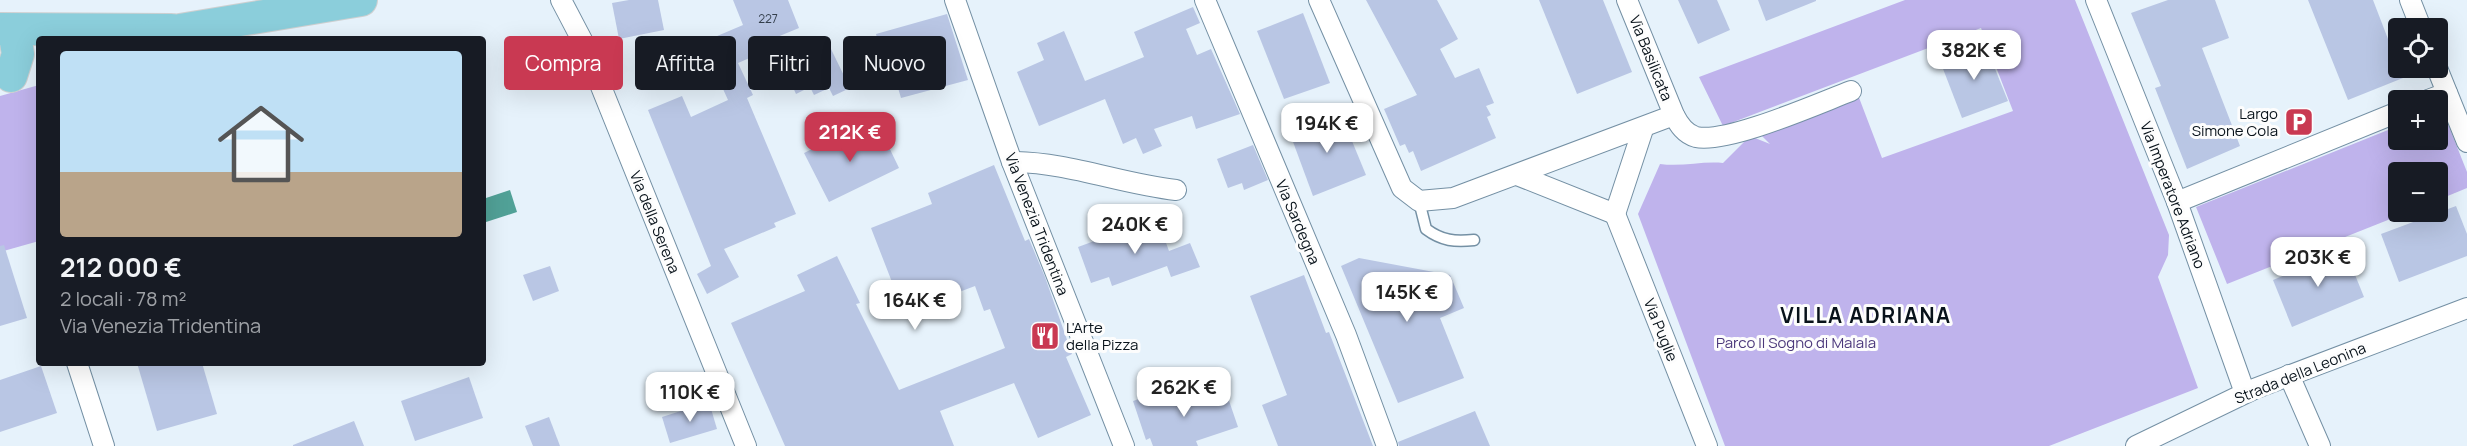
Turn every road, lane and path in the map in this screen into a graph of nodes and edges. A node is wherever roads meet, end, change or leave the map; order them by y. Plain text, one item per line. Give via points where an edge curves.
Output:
1 (361, 0) edge
2 (561, 0) edge
3 (955, 0) edge
4 (1205, 0) edge
5 (1319, 0) edge
6 (1628, 0) edge
7 (2096, 0) edge
8 (2410, 0) edge
9 (301, 4) edge
10 (2417, 18) edge
11 (7, 30) edge
12 (180, 30) junction
13 (158, 36) edge
14 (17, 74) edge
15 (1851, 91) dead end
16 (2448, 95) edge
17 (1674, 115) junction
18 (2388, 116) edge
19 (1643, 129) junction
20 (2467, 142) edge
21 (1012, 162) junction
22 (1517, 176) junction
23 (1176, 190) dead end
24 (1419, 201) junction
25 (2177, 202) junction
26 (1615, 214) junction
27 (1474, 240) dead end
28 (2467, 308) edge
29 (78, 366) edge
30 (2289, 375) junction
31 (2245, 393) junction
32 (104, 446) edge
33 (746, 446) edge
34 (1124, 446) edge
35 (1387, 446) edge
36 (1707, 446) edge
37 (2136, 446) edge
38 (2320, 446) edge

1 - 9 main road
2 - 33 street, Via della Serena via 584,42
3 - 21 street, Via Venezia Tridentina
4 - 35 street, Via Sardegna via 1346,335
5 - 24 street via 1402,188
6 - 17 street, Via Basilicata
7 - 25 street, Via Imperatore Adriano
8 - 10 street
9 - 12 main road
11 - 12 main road
11 - 14 main road via 18,54
12 - 13 main road
15 - 17 street via 1710,137 1687,133
16 - 20 street
17 - 19 street
18 - 25 street
19 - 22 street
19 - 26 street
21 - 23 street via 1048,164 1124,183
21 - 34 street, Via Venezia Tridentina
22 - 24 street via 1446,200
22 - 26 street
24 - 27 lane via 1426,229 1438,238
25 - 31 street, Via Imperatore Adriano
26 - 36 street, Via Puglie
28 - 30 street, Strada della Leonina
29 - 32 street
30 - 31 street, Strada della Leonina
30 - 38 street
31 - 37 street, Strada della Leonina

